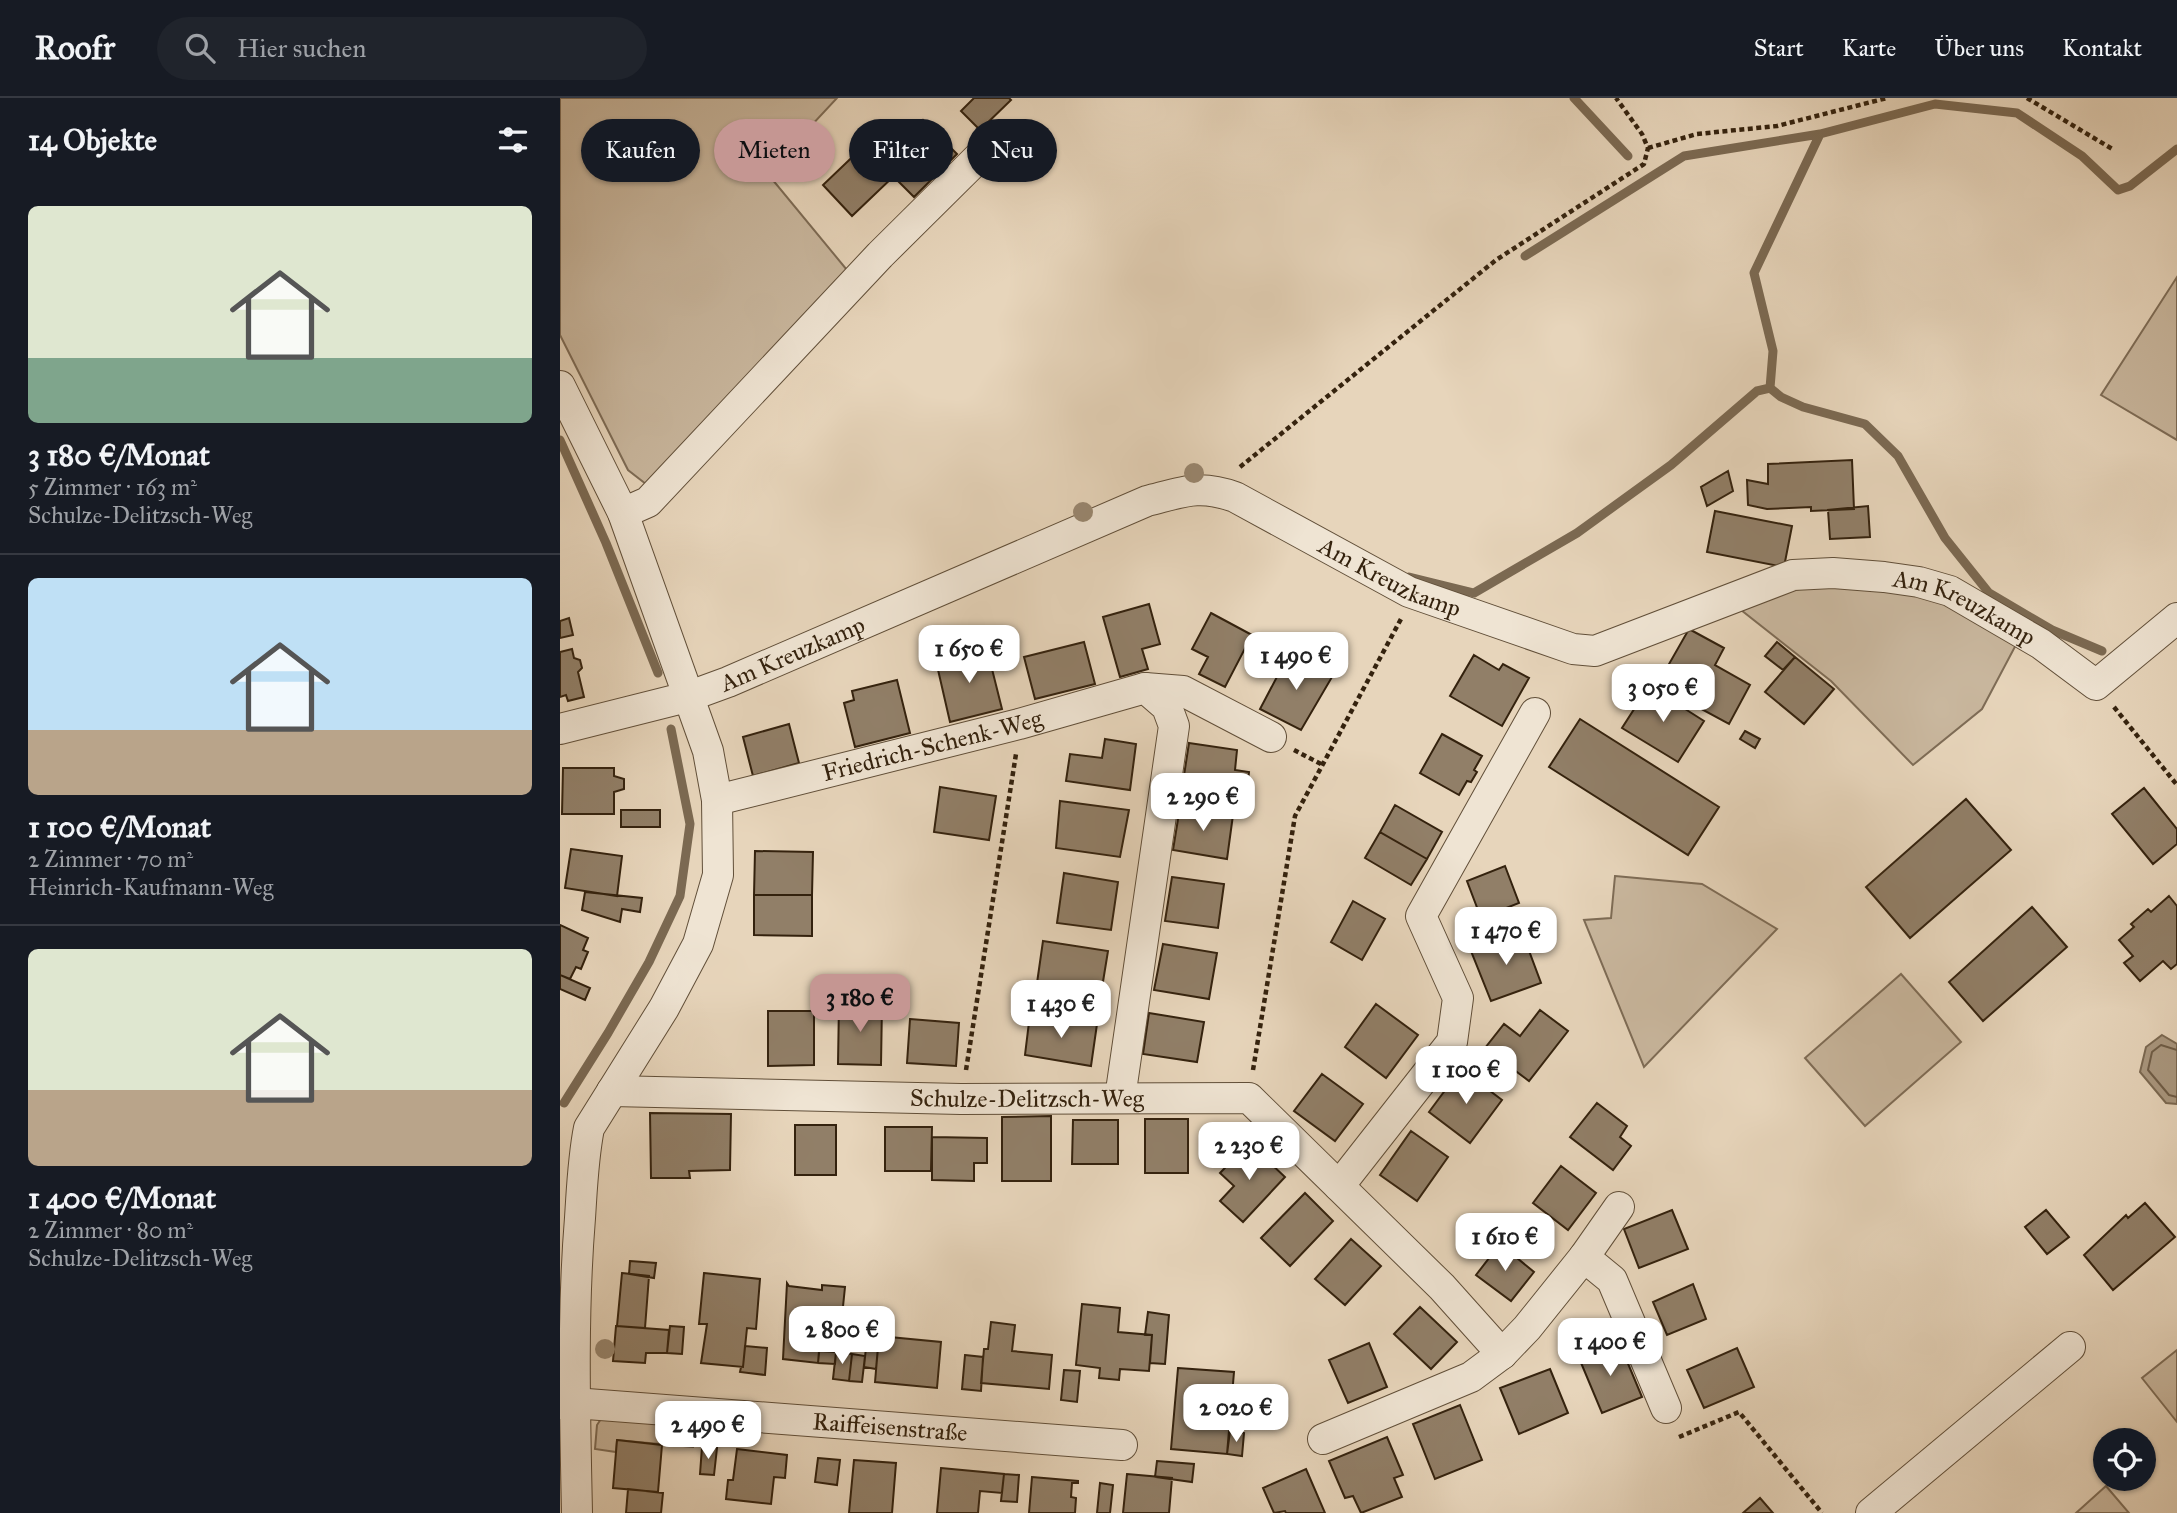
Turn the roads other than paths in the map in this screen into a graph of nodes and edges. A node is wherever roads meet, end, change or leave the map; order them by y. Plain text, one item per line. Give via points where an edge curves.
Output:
1 (967, 169) edge
2 (560, 386) edge
3 (623, 513) junction
4 (2177, 618) edge
5 (1145, 688) junction
6 (687, 697) junction
7 (1535, 713) dead end
8 (560, 729) edge
9 (1270, 737) dead end
10 (718, 800) junction
11 (612, 1091) junction
12 (1120, 1098) junction
13 (1339, 1186) junction
14 (1619, 1208) dead end
15 (1584, 1257) junction
16 (2070, 1347) dead end
17 (1502, 1354) junction
18 (567, 1403) edge
19 (1666, 1408) road end
20 (1323, 1439) dead end
21 (1122, 1445) dead end
22 (577, 1513) edge
23 (1871, 1513) edge

1 - 3 street via 648,502
2 - 3 street, Am Kreuzkamp
3 - 6 street, Am Kreuzkamp
4 - 6 street, Am Kreuzkamp via 2096,685 2041,644 1950,591 1919,582 1833,573 1793,575 1595,651 1573,649 1414,594 1235,497 1198,488 1147,501
5 - 9 street, Friedrich-Schenk-Weg via 1183,691
5 - 10 street, Friedrich-Schenk-Weg
5 - 12 street via 1167,707 1174,726
6 - 8 street
6 - 10 street, Am Kreuzkamp via 708,751
7 - 13 street via 1421,916 1458,998 1452,1042
10 - 11 street, Am Kreuzkamp via 718,875 698,944
11 - 12 street, Schulze-Delitzsch-Weg
11 - 18 street, Am Kreuzkamp via 589,1128 585,1149
12 - 13 street, Schulze-Delitzsch-Weg via 1249,1098
13 - 17 street via 1442,1287
14 - 15 street
15 - 17 street
15 - 19 street via 1612,1280
16 - 23 street
17 - 20 street via 1471,1377
18 - 21 street, Raiffeisenstraße
18 - 22 street, Am Kreuzkamp

